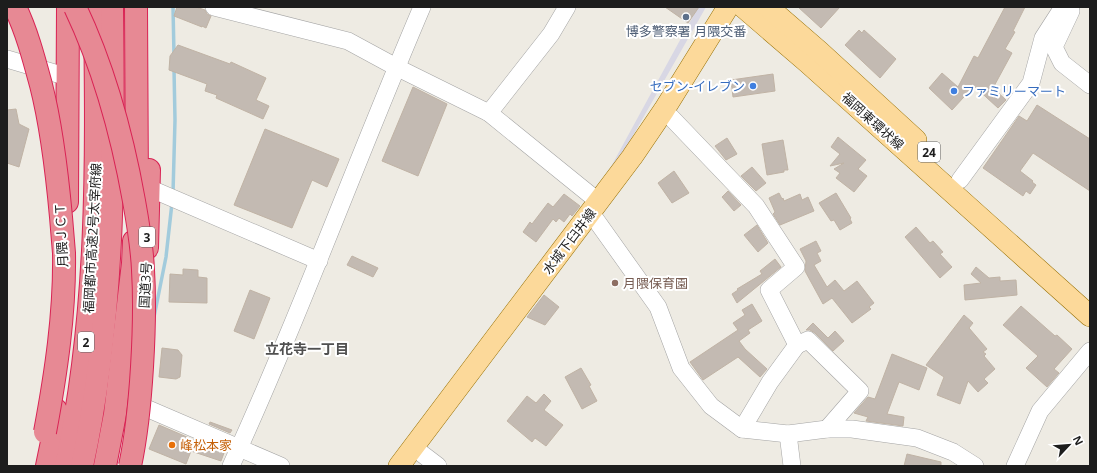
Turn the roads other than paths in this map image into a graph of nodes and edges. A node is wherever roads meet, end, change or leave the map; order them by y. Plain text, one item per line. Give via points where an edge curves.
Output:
1 (15, 7) edge
2 (68, 7) edge
3 (75, 7) edge
4 (95, 7) edge
5 (112, 7) edge
6 (136, 7) edge
7 (147, 7) edge
8 (214, 7) edge
9 (422, 7) edge
10 (567, 7) edge
11 (728, 7) edge
12 (743, 7) edge
13 (768, 7) edge
14 (1063, 7) edge
15 (1070, 7) edge
16 (7, 58) edge
17 (396, 67) junction
18 (68, 77) junction
19 (1090, 85) edge
20 (664, 110) junction
21 (489, 113) junction
22 (960, 180) junction
23 (143, 187) junction
24 (595, 208) junction
25 (103, 217) junction
26 (319, 261) junction
27 (1090, 298) edge
28 (1090, 316) edge
29 (798, 345) junction
30 (1090, 351) edge
31 (139, 406) junction
32 (742, 429) junction
33 (827, 430) junction
34 (788, 434) junction
35 (240, 447) junction
36 (413, 447) junction
37 (38, 466) edge
38 (47, 466) edge
39 (66, 466) edge
40 (82, 466) edge
41 (105, 466) edge
42 (129, 466) edge
43 (231, 466) edge
44 (281, 466) edge
45 (399, 466) edge
46 (438, 466) edge
47 (792, 466) edge
48 (975, 466) edge
49 (1015, 466) edge

1 - 37 highway, 月隈ＪＣＴ, bridge via 32,53 47,110 58,178 64,253 63,294 54,383
2 - 18 highway
3 - 42 highway, bridge via 110,98 130,178 139,228 143,268 143,337 138,415
4 - 25 highway, 福岡都市高速2号太宰府線 / 2 via 96,184
5 - 25 highway, 福岡都市高速2号太宰府線 / 2 via 112,185
6 - 23 highway
7 - 23 highway, 国道3号 / 3
8 - 17 street via 348,41
9 - 17 street
10 - 21 street via 551,34
11 - 20 main road, 水城下臼井線
12 - 28 main road, 福岡東環状線 / 24
13 - 22 main road, 福岡東環状線 / 24
14 - 22 street via 1043,38 1031,83
15 - 19 street via 1071,11 1054,47 1062,63
16 - 18 street
17 - 21 street
17 - 26 street
18 - 38 highway via 67,305 53,437
20 - 24 main road, 水城下臼井線
20 - 29 street via 756,206 796,267 769,290
21 - 24 street
22 - 27 main road, 福岡東環状線 / 24
23 - 26 street
23 - 31 highway, 国道3号 / 3
23 - 41 highway, bridge via 115,414
24 - 32 street via 658,307 681,368 711,406
24 - 36 main road, 水城下臼井線
25 - 39 highway, 福岡都市高速2号太宰府線 / 2 via 82,382
25 - 40 highway, 福岡都市高速2号太宰府線 / 2 via 107,298 98,382
26 - 35 street
29 - 32 street via 770,382
29 - 33 street via 808,340 860,391
30 - 49 street via 1040,411
31 - 35 street
31 - 42 highway, 国道3号 / 3
32 - 34 street
33 - 34 street
33 - 48 street via 852,429 917,438 953,452
34 - 47 street
35 - 43 street
35 - 44 street
36 - 45 main road, 水城下臼井線
36 - 46 street

